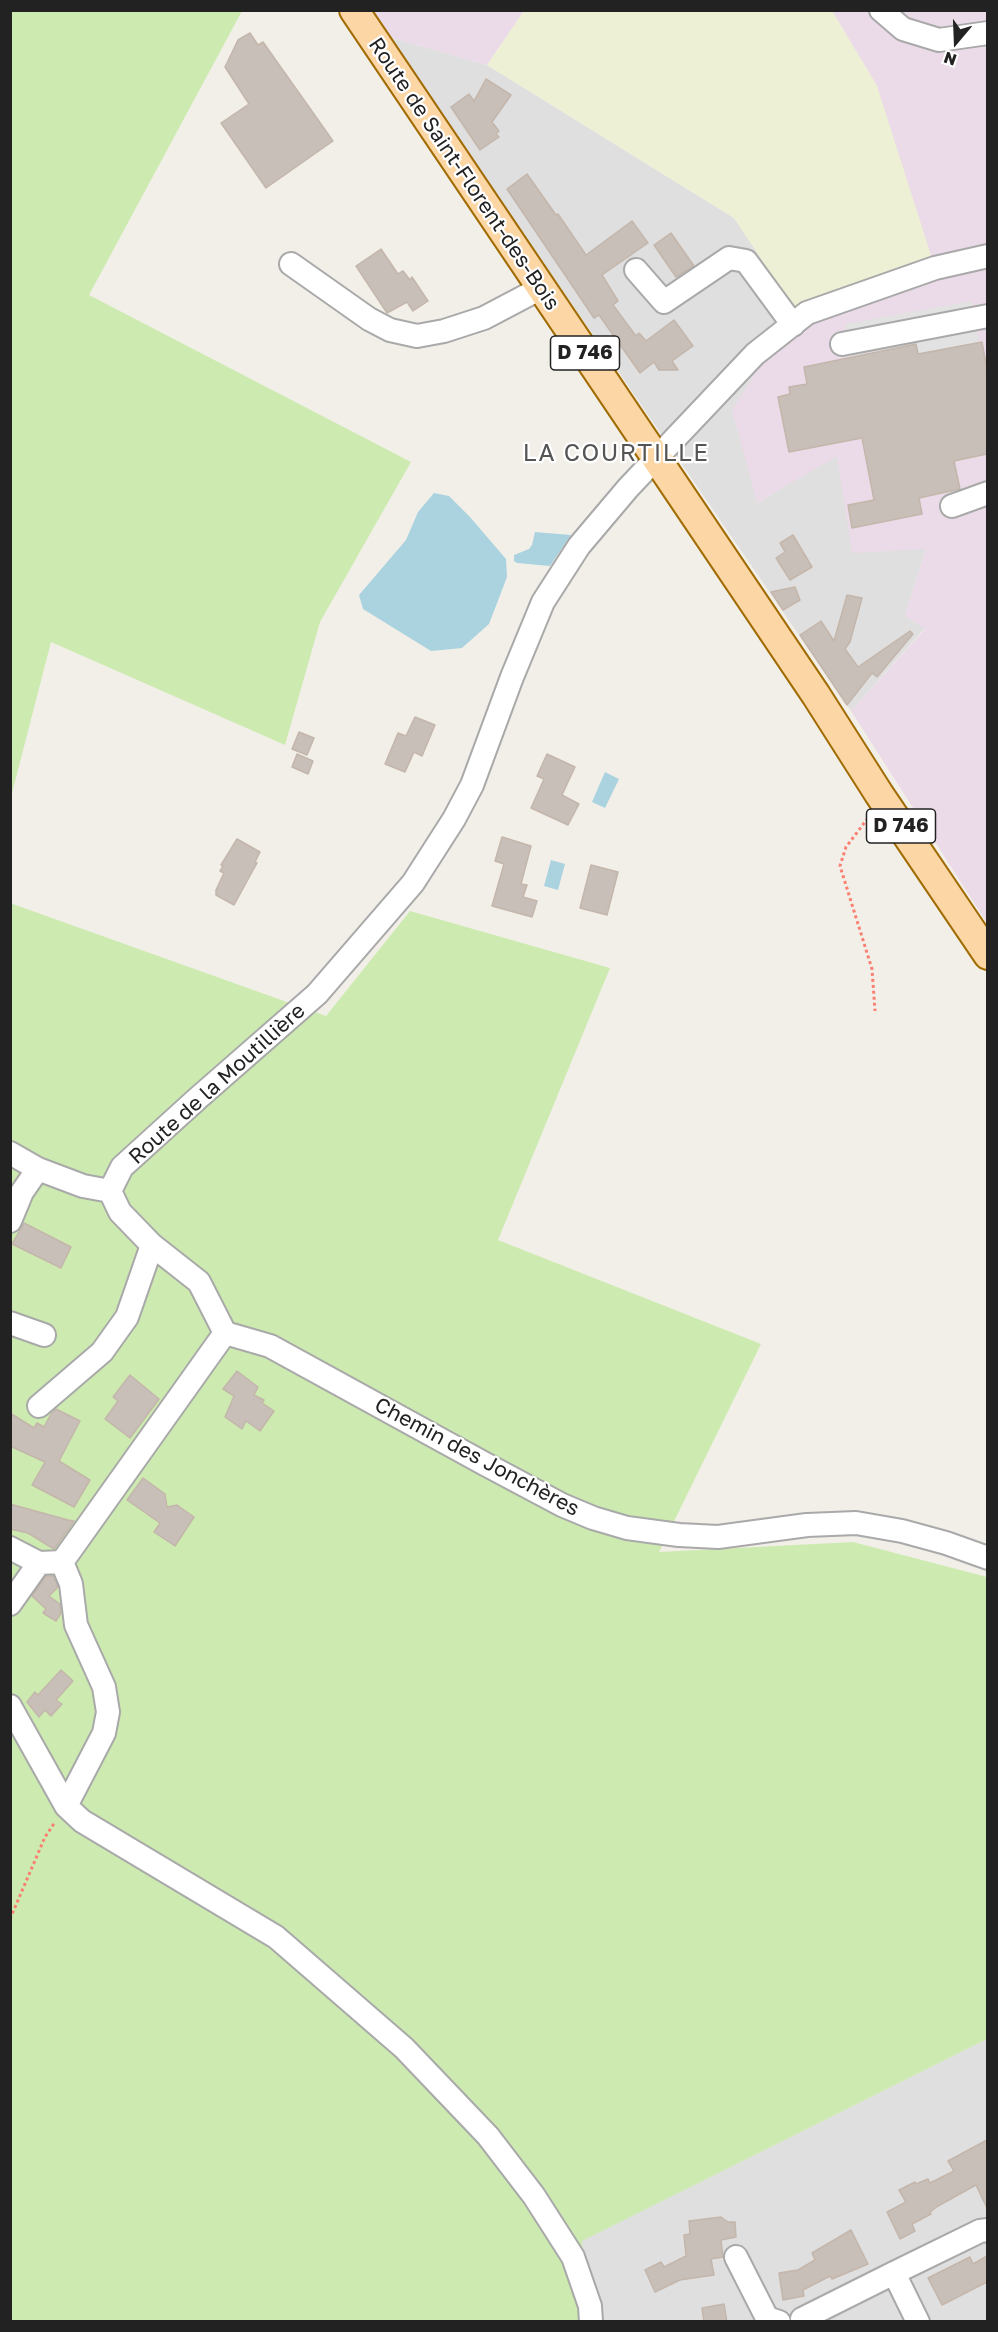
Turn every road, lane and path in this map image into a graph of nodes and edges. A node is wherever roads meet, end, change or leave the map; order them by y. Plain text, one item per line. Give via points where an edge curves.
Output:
1 (354, 10) edge
2 (881, 10) edge
3 (987, 33) edge
4 (987, 256) edge
5 (291, 264) dead end
6 (636, 270) dead end
7 (541, 288) junction
8 (987, 316) edge
9 (793, 325) junction
10 (842, 344) dead end
11 (656, 460) junction
12 (987, 493) edge
13 (952, 506) dead end
14 (816, 695) junction
15 (879, 794) junction
16 (982, 934) edge
17 (987, 955) edge
18 (875, 1011) dead end
19 (10, 1153) edge
20 (38, 1169) junction
21 (110, 1191) junction
22 (10, 1221) edge
23 (152, 1245) junction
24 (10, 1323) edge
25 (225, 1333) junction
26 (44, 1335) dead end
27 (39, 1406) dead end
28 (10, 1548) edge
29 (987, 1558) edge
30 (62, 1562) junction
31 (39, 1563) junction
32 (10, 1604) edge
33 (10, 1706) edge
34 (66, 1806) junction
35 (10, 1919) edge
36 (987, 2230) edge
37 (736, 2257) dead end
38 (894, 2273) junction
39 (797, 2321) edge
40 (591, 2322) edge
41 (778, 2322) edge
42 (918, 2322) edge

1 - 7 main road, Route de Saint-Florent-des-Bois / D 746
2 - 3 street via 903,29 939,40
4 - 9 street, Route de la Moutillière via 936,268 807,313
5 - 7 street via 369,319 390,330 417,336 444,332 484,318
6 - 9 street via 664,302 729,258 746,261
7 - 11 main road, Route de Saint-Florent-des-Bois / D 746
8 - 10 street
9 - 11 street, Route de la Moutillière via 755,354
11 - 14 main road, Route de Saint-Florent-des-Bois / D 746
11 - 21 street, Route de la Moutillière via 579,546 543,602 472,785 413,883 318,994 122,1167
12 - 13 street
14 - 15 main road, Route de Saint-Florent-des-Bois / D 746
14 - 16 main road, Route de Saint-Florent-des-Bois / D 746 via 901,802
15 - 16 main road, Route de Saint-Florent-des-Bois / D 746
15 - 18 path via 870,816 846,847 840,866 872,969
16 - 17 main road, Route de Saint-Florent-des-Bois / D 746
19 - 20 street
20 - 21 street via 83,1186
20 - 22 street via 22,1192
21 - 23 street via 120,1212
23 - 25 street via 199,1282
23 - 27 street via 127,1317 102,1352
24 - 26 street
25 - 29 street, Chemin des Jonchères via 270,1346 485,1464 593,1518 627,1528 718,1537 856,1523 902,1531
25 - 30 street
28 - 31 street
30 - 31 street
30 - 34 street via 71,1584 76,1625 104,1687 108,1712 104,1733
31 - 32 street
33 - 34 street
34 - 35 path via 45,1837
34 - 40 street via 82,1821 276,1937 404,2048 488,2136 534,2196 573,2257 590,2306
36 - 38 street
37 - 41 street via 767,2318
38 - 39 street
38 - 42 street

